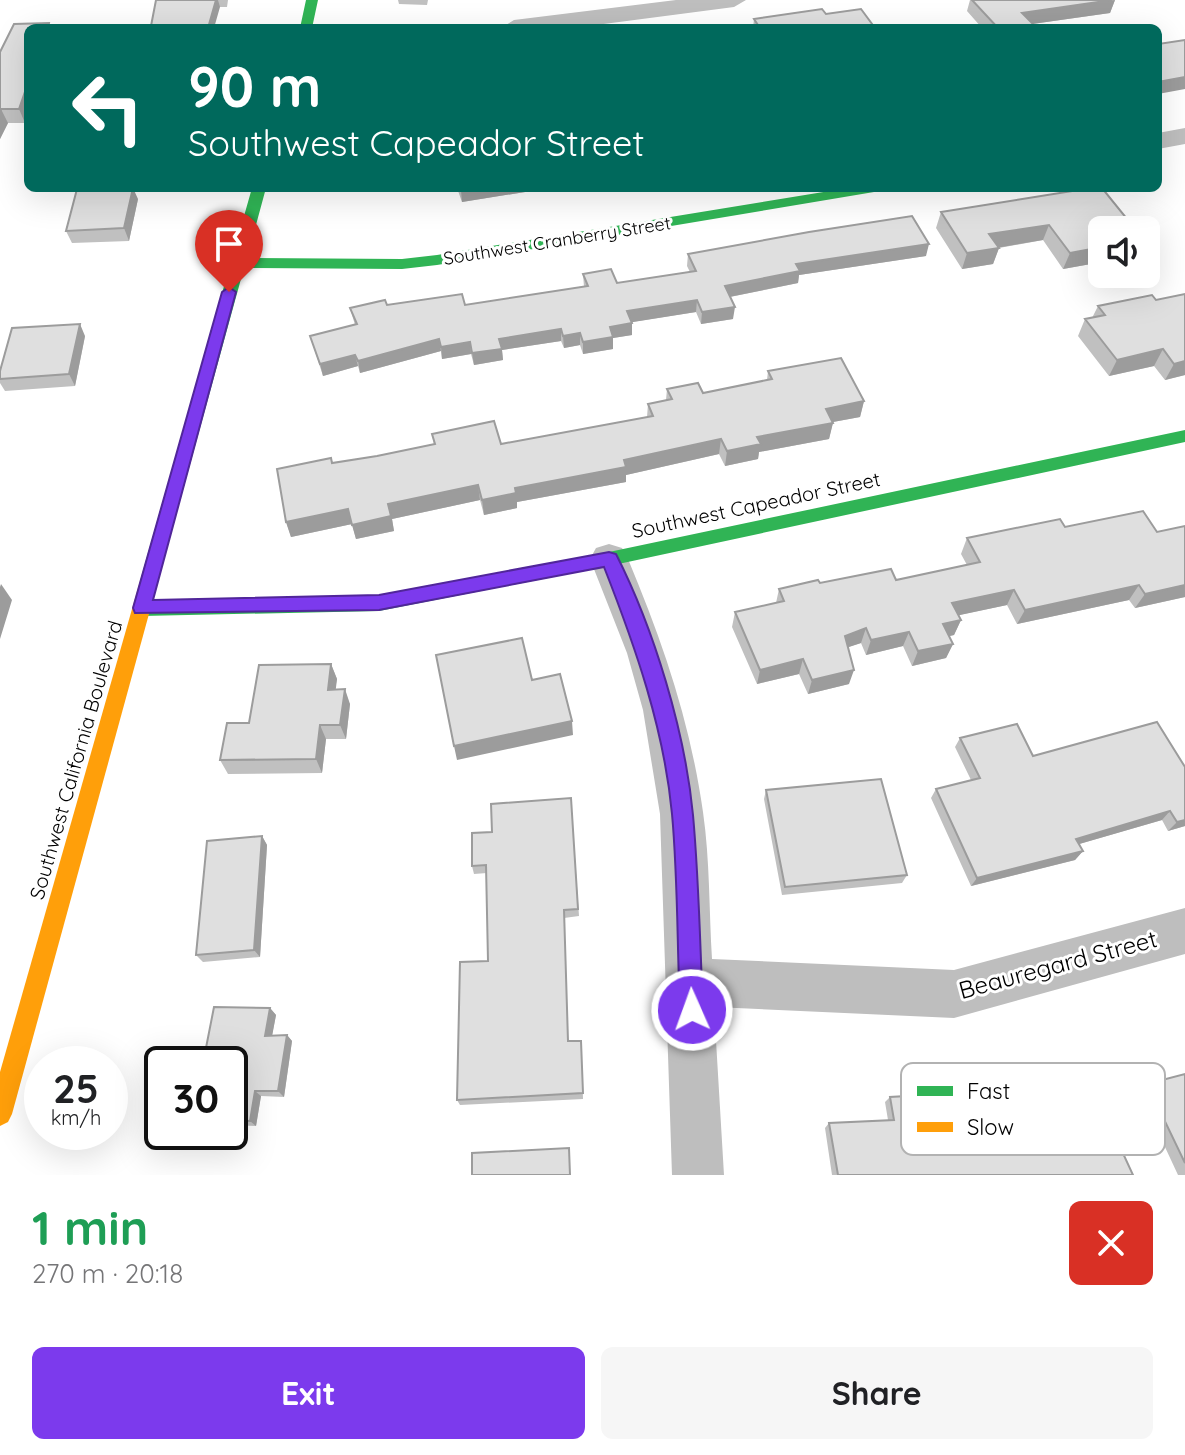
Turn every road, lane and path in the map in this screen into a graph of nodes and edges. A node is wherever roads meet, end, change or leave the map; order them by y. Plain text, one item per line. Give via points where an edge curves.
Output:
1 (312, 0) edge
2 (734, 0) edge
3 (307, 24) edge
4 (545, 24) edge
5 (1185, 136) edge
6 (1162, 140) edge
7 (258, 192) edge
8 (850, 192) edge
9 (237, 263) junction
10 (1185, 436) edge
11 (609, 559) junction
12 (142, 608) junction
13 (1185, 931) edge
14 (691, 982) junction
15 (0, 1114) edge
16 (698, 1175) edge

1 - 3 street
2 - 4 street
5 - 6 street
7 - 9 street, Southwest California Boulevard
8 - 9 street, Southwest Cranberry Street via 437,260
9 - 12 street, Southwest California Boulevard
10 - 11 street, Southwest Capeador Street
11 - 12 street, Southwest Capeador Street via 379,603
11 - 14 street via 647,653 674,761
12 - 15 street, Southwest California Boulevard
13 - 14 street, Beauregard Street via 954,994
14 - 16 street

